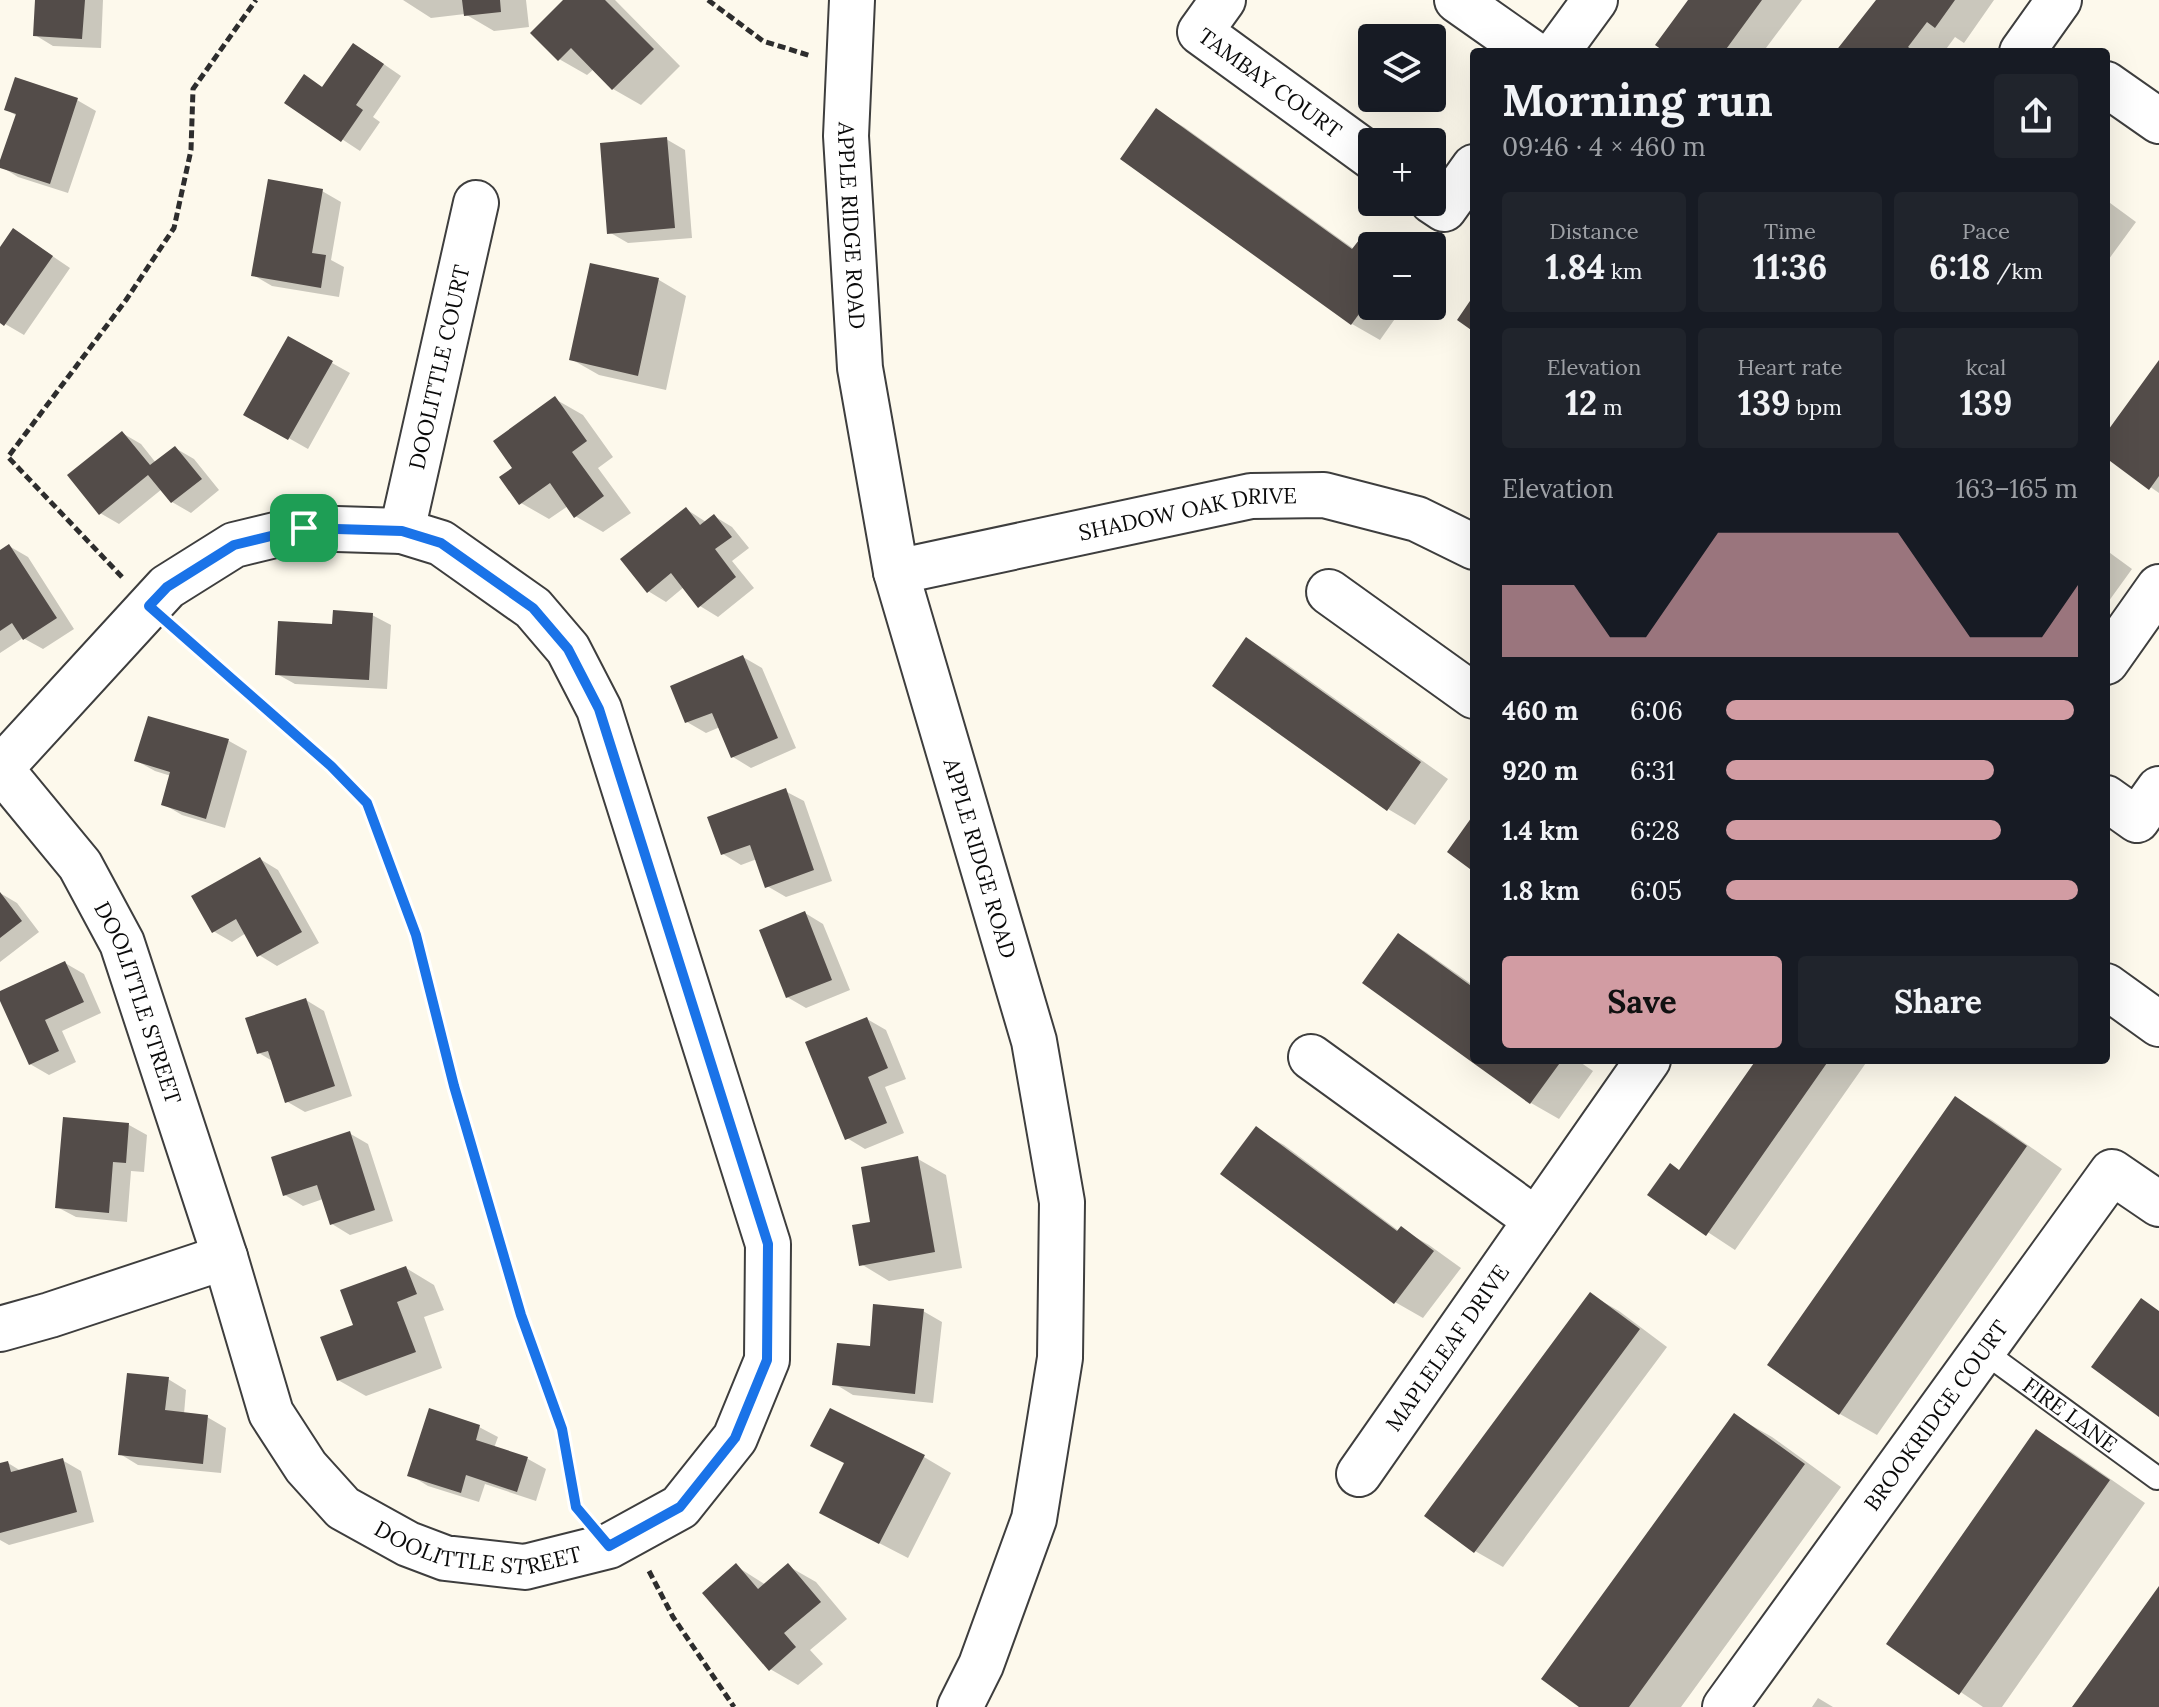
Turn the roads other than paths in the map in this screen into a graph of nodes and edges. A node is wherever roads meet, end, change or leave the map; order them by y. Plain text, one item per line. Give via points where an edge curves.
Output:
1 (852, 0) edge
2 (1223, 0) edge
3 (1457, 0) edge
4 (1595, 0) edge
5 (1525, 48) edge
6 (1560, 48) edge
7 (2110, 87) edge
8 (2159, 121) edge
9 (1358, 147) edge
10 (1470, 173) edge
11 (476, 203) dead end
12 (1446, 206) edge
13 (402, 531) junction
14 (1470, 545) edge
15 (896, 572) junction
16 (2159, 587) edge
17 (1329, 592) dead end
18 (2110, 656) edge
19 (1470, 693) edge
20 (0, 768) edge
21 (2159, 789) edge
22 (2110, 801) edge
23 (2110, 989) edge
24 (2159, 1024) edge
25 (1311, 1057) dead end
26 (1645, 1064) edge
27 (2159, 1204) edge
28 (1536, 1220) junction
29 (225, 1257) junction
30 (0, 1329) edge
31 (1983, 1351) junction
32 (1359, 1474) dead end
33 (2157, 1478) dead end
34 (960, 1707) edge
35 (1725, 1707) edge

1 - 15 street, APPLE RIDGE ROAD via 846,136 860,368
2 - 9 street, TAMBAY COURT via 1200,32
3 - 5 street
4 - 6 street
7 - 8 street
10 - 12 street
11 - 13 street, DOOLITTLE COURT
13 - 20 street, DOOLITTLE STREET via 304,528 234,545 167,587
13 - 29 street, DOOLITTLE STREET via 441,543 533,608 568,649 599,709 768,1244 767,1360 735,1438 680,1507 619,1540 525,1567 445,1558 343,1508 306,1467 271,1413
14 - 15 street, SHADOW OAK DRIVE via 1417,519 1324,495 1251,496
15 - 34 street, APPLE RIDGE ROAD via 1034,1041 1062,1202 1060,1358 1034,1519 981,1665
16 - 18 street
17 - 19 street
20 - 29 street, DOOLITTLE STREET via 80,865 122,943
21 - 22 street via 2137,820
23 - 24 street
25 - 28 street
26 - 28 street, MAPLELEAF DRIVE
27 - 31 street, BROOKRIDGE COURT via 2112,1172
28 - 32 street, MAPLELEAF DRIVE
29 - 30 street
31 - 33 lane, FIRE LANE
31 - 35 street, BROOKRIDGE COURT

